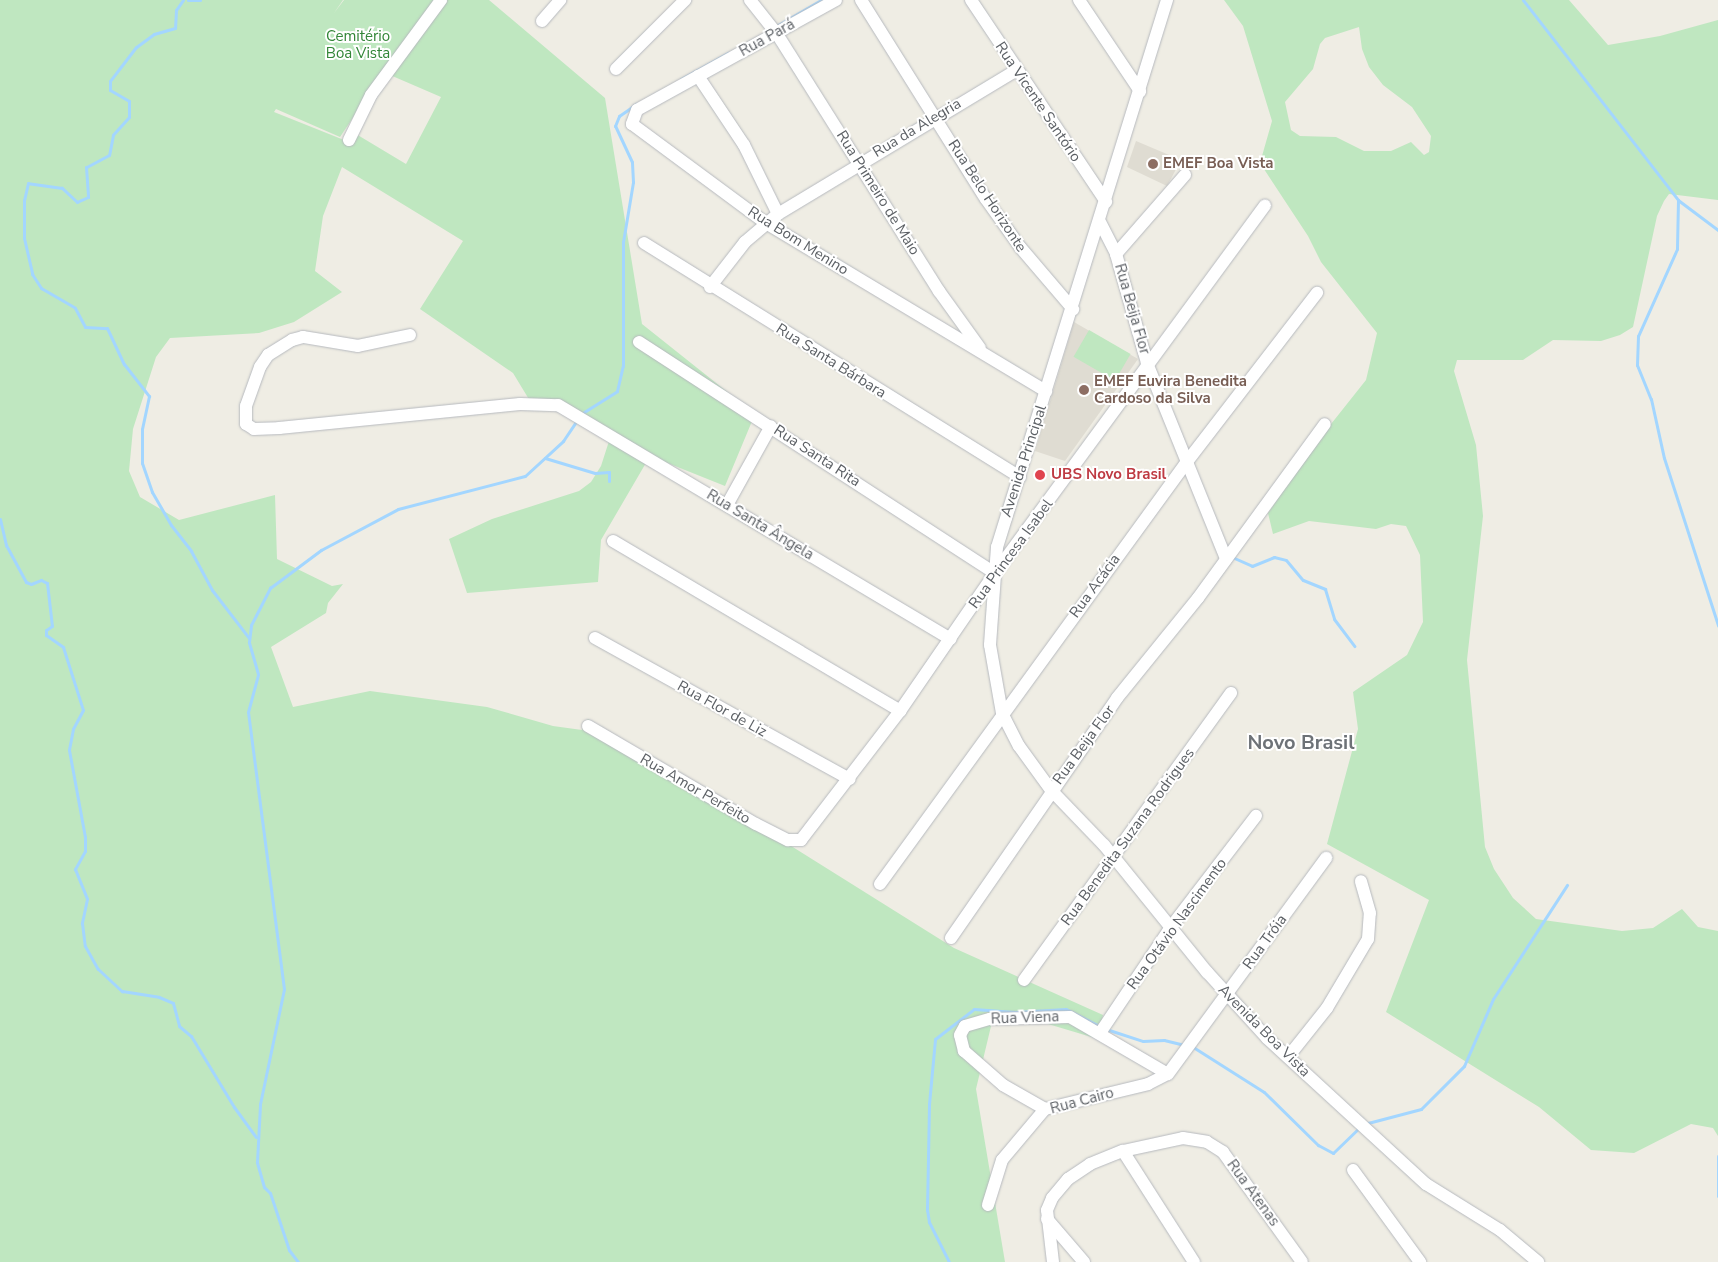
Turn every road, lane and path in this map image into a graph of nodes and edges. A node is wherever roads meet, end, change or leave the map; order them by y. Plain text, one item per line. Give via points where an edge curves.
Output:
1 (441, 0) edge
2 (560, 0) edge
3 (685, 0) edge
4 (750, 0) edge
5 (836, 0) edge
6 (861, 0) edge
7 (971, 0) edge
8 (1079, 0) edge
9 (1167, 0) edge
10 (542, 21) dead end
11 (776, 34) junction
12 (616, 69) dead end
13 (1015, 70) junction
14 (698, 76) junction
15 (1140, 91) junction
16 (936, 116) junction
17 (348, 140) dead end
18 (859, 164) junction
19 (1185, 175) dead end
20 (1106, 202) junction
21 (1265, 205) dead end
22 (778, 214) junction
23 (1100, 222) junction
24 (766, 223) junction
25 (644, 243) dead end
26 (1116, 254) junction
27 (710, 287) junction
28 (1317, 293) dead end
29 (1073, 309) junction
30 (410, 335) dead end
31 (639, 342) dead end
32 (982, 351) junction
33 (1147, 363) junction
34 (1046, 391) junction
35 (1325, 424) dead end
36 (771, 426) junction
37 (1186, 463) junction
38 (1020, 477) junction
39 (726, 505) junction
40 (613, 541) dead end
41 (1226, 559) junction
42 (995, 572) junction
43 (595, 638) dead end
44 (950, 639) junction
45 (1231, 693) dead end
46 (900, 711) junction
47 (1002, 713) junction
48 (588, 726) dead end
49 (1028, 758) joint
50 (849, 779) junction
51 (1051, 790) junction
52 (1256, 816) dead end
53 (805, 836) joint
54 (1114, 857) junction
55 (1326, 858) dead end
56 (1361, 881) dead end
57 (880, 884) dead end
58 (1171, 927) junction
59 (951, 938) dead end
60 (1024, 980) dead end
61 (1227, 995) junction
62 (1100, 1033) junction
63 (1288, 1058) junction
64 (1168, 1074) junction
65 (1045, 1109) junction
66 (1123, 1151) junction
67 (1353, 1170) dead end
68 (988, 1205) dead end
69 (1047, 1219) junction
70 (1053, 1262) edge
71 (1084, 1262) edge
72 (1194, 1262) edge
73 (1302, 1262) edge
74 (1420, 1262) edge
75 (1538, 1262) edge

1 - 17 street via 371,95
2 - 10 street
3 - 12 street
4 - 11 street, Rua Primeiro de Maio
5 - 11 street, Rua Pará
6 - 16 street, Rua Belo Horizonte
7 - 13 street, Rua Vicente Santório
8 - 15 street
9 - 15 street, Avenida Principal
11 - 14 street, Rua Pará
11 - 18 street, Rua Primeiro de Maio
13 - 16 street, Rua da Alegria
13 - 20 street, Rua Vicente Santório
14 - 22 street via 744,144
14 - 24 street, Rua Bom Menino via 637,110 632,115 632,124
15 - 20 street, Avenida Principal
16 - 18 street, Rua da Alegria
16 - 29 street, Rua Belo Horizonte via 1014,239
18 - 22 street, Rua da Alegria
18 - 32 street, Rua Primeiro de Maio
19 - 26 street
20 - 23 street, Avenida Principal
21 - 33 street, Rua Princesa Isabel
22 - 24 street, Rua da Alegria
23 - 26 street
23 - 29 street, Avenida Principal
24 - 27 street, Rua da Alegria via 745,242
24 - 32 street, Rua Bom Menino
25 - 27 street, Rua Santa Bárbara
26 - 33 street, Rua Beija Flor
27 - 38 street, Rua Santa Bárbara
28 - 37 street, Rua Acácia
29 - 34 street, Avenida Principal
30 - 39 street, Rua Santa Ângela via 358,346 303,337 292,340 268,355 260,367 246,406 246,424 254,429 298,427 520,404 551,404 570,411
31 - 36 street, Rua Santa Rita
32 - 34 street, Rua Bom Menino
33 - 37 street, Rua Beija Flor
33 - 42 street, Rua Princesa Isabel
34 - 38 street, Avenida Principal
35 - 41 street, Rua Beija Flor
36 - 39 street
36 - 42 street, Rua Santa Rita
37 - 41 street, Rua Beija Flor
37 - 47 street, Rua Acácia
38 - 42 street, Avenida Principal via 997,547
39 - 44 street, Rua Santa Ângela
40 - 46 street
41 - 51 street, Rua Beija Flor via 1117,698
42 - 44 street, Rua Princesa Isabel
42 - 47 street, Avenida Principal via 990,645
43 - 50 street, Rua Flor de Liz
44 - 46 street, Rua Princesa Isabel
45 - 54 street, Rua Benedita Suzana Rodrigues
46 - 50 street, Rua Princesa Isabel
47 - 49 street, Avenida Principal
47 - 57 street, Rua Acácia
48 - 53 street, Rua Amor Perfeito via 756,824 788,840 801,840
49 - 51 street, Avenida Boa Vista
50 - 53 street, Rua Princesa Isabel
51 - 54 street, Avenida Boa Vista
51 - 59 street, Rua Beija Flor
52 - 58 street, Rua Otávio Nascimento
54 - 58 street, Avenida Boa Vista
54 - 60 street, Rua Benedita Suzana Rodrigues
55 - 61 street, Rua Tróia
56 - 63 street via 1370,913 1368,939 1327,1008
58 - 61 street, Avenida Boa Vista
58 - 62 street, Rua Otávio Nascimento
61 - 63 street, Avenida Boa Vista
61 - 64 street, Rua Tróia
62 - 64 street, Rua Viena
62 - 65 street, Rua Viena via 1074,1018 1061,1016 983,1020 962,1030 961,1046 979,1066 1003,1085
63 - 75 street, Avenida Boa Vista via 1426,1184 1494,1227
64 - 65 street, Rua Cairo via 1152,1083
65 - 68 street, Rua Cairo via 1005,1155
66 - 69 street, Rua Atenas via 1090,1164 1068,1179 1052,1198
66 - 72 street
66 - 73 street, Rua Atenas via 1183,1138 1200,1140 1216,1147 1231,1161
67 - 74 street
69 - 70 street
69 - 71 street

